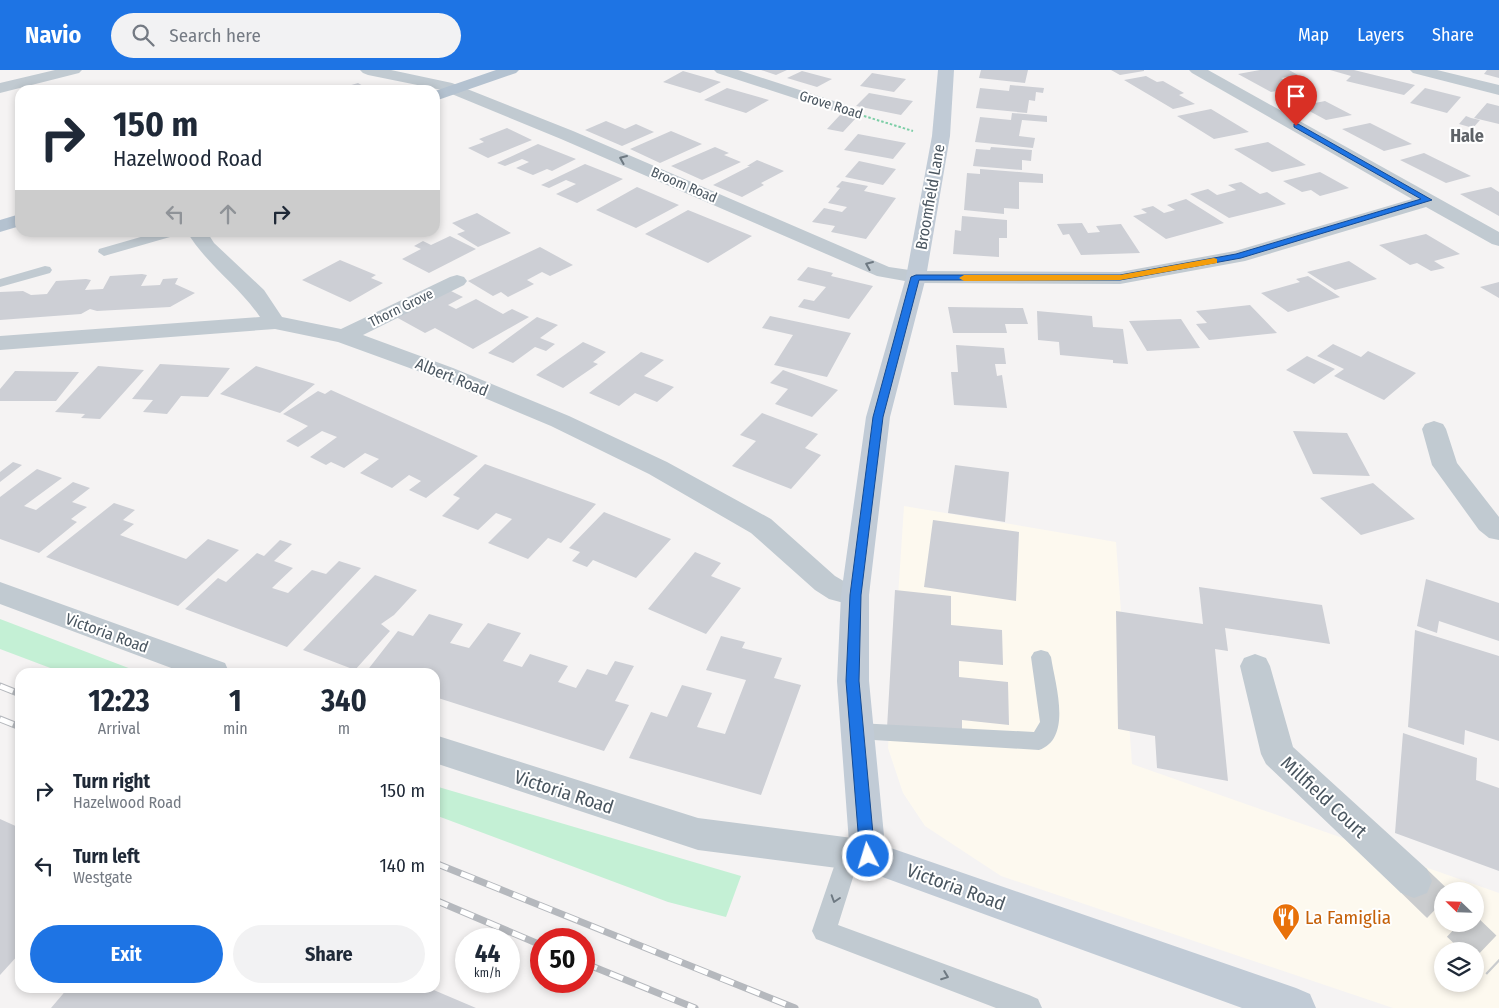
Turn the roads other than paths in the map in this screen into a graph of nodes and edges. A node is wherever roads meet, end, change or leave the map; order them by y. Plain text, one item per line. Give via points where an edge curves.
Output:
1 (74, 70) edge
2 (368, 70) edge
3 (511, 70) edge
4 (722, 70) edge
5 (946, 70) edge
6 (1197, 70) edge
7 (1418, 70) edge
8 (439, 85) edge
9 (440, 85) edge
10 (0, 88) edge
11 (454, 90) junction
12 (1499, 90) edge
13 (440, 94) edge
14 (840, 108) road end
15 (1428, 200) junction
16 (15, 222) edge
17 (0, 226) edge
18 (156, 237) edge
19 (200, 237) edge
20 (1499, 240) edge
21 (104, 252) dead end
22 (45, 270) dead end
23 (916, 277) junction
24 (457, 281) dead end
25 (0, 283) edge
26 (275, 322) junction
27 (344, 336) junction
28 (0, 343) edge
29 (1434, 429) dead end
30 (1499, 531) edge
31 (0, 593) edge
32 (856, 595) junction
33 (1041, 657) dead end
34 (1255, 666) dead end
35 (203, 668) edge
36 (857, 731) junction
37 (440, 751) edge
38 (859, 854) junction
39 (1414, 881) tunnel mouth
40 (1029, 1008) edge
41 (1296, 1008) edge

1 - 10 street
2 - 8 street, Broom Road
3 - 11 main road
4 - 14 street, Grove Road
5 - 23 main road, Broomfield Lane via 941,136
6 - 15 street
7 - 12 street
9 - 11 street, Broom Road
11 - 13 main road
23 -> 11 street, Broom Road via 884,272 567,135
15 - 20 street
15 - 23 street, Broom Road via 1238,257 1120,278
16 - 17 main road
18 - 21 lane
19 - 26 street via 206,247 256,295
22 - 25 lane
23 - 32 main road, Broomfield Lane via 878,417
24 - 27 street, Thorn Grove
26 - 27 street, Albert Road
26 - 28 street, Albert Road
27 - 32 street, Albert Road via 445,373 658,468 761,526 825,583 839,592
29 - 30 street via 1445,465 1489,523
31 - 35 street, Victoria Road
32 - 36 main road, Broomfield Lane via 853,681
33 - 36 lane via 1050,722 1047,733 1039,741
34 - 39 street, Millfield Court via 1278,754
36 - 38 main road, Broomfield Lane
37 - 38 street, Victoria Road via 698,834
38 -> 40 lane via 824,931
38 - 41 main road, Victoria Road

